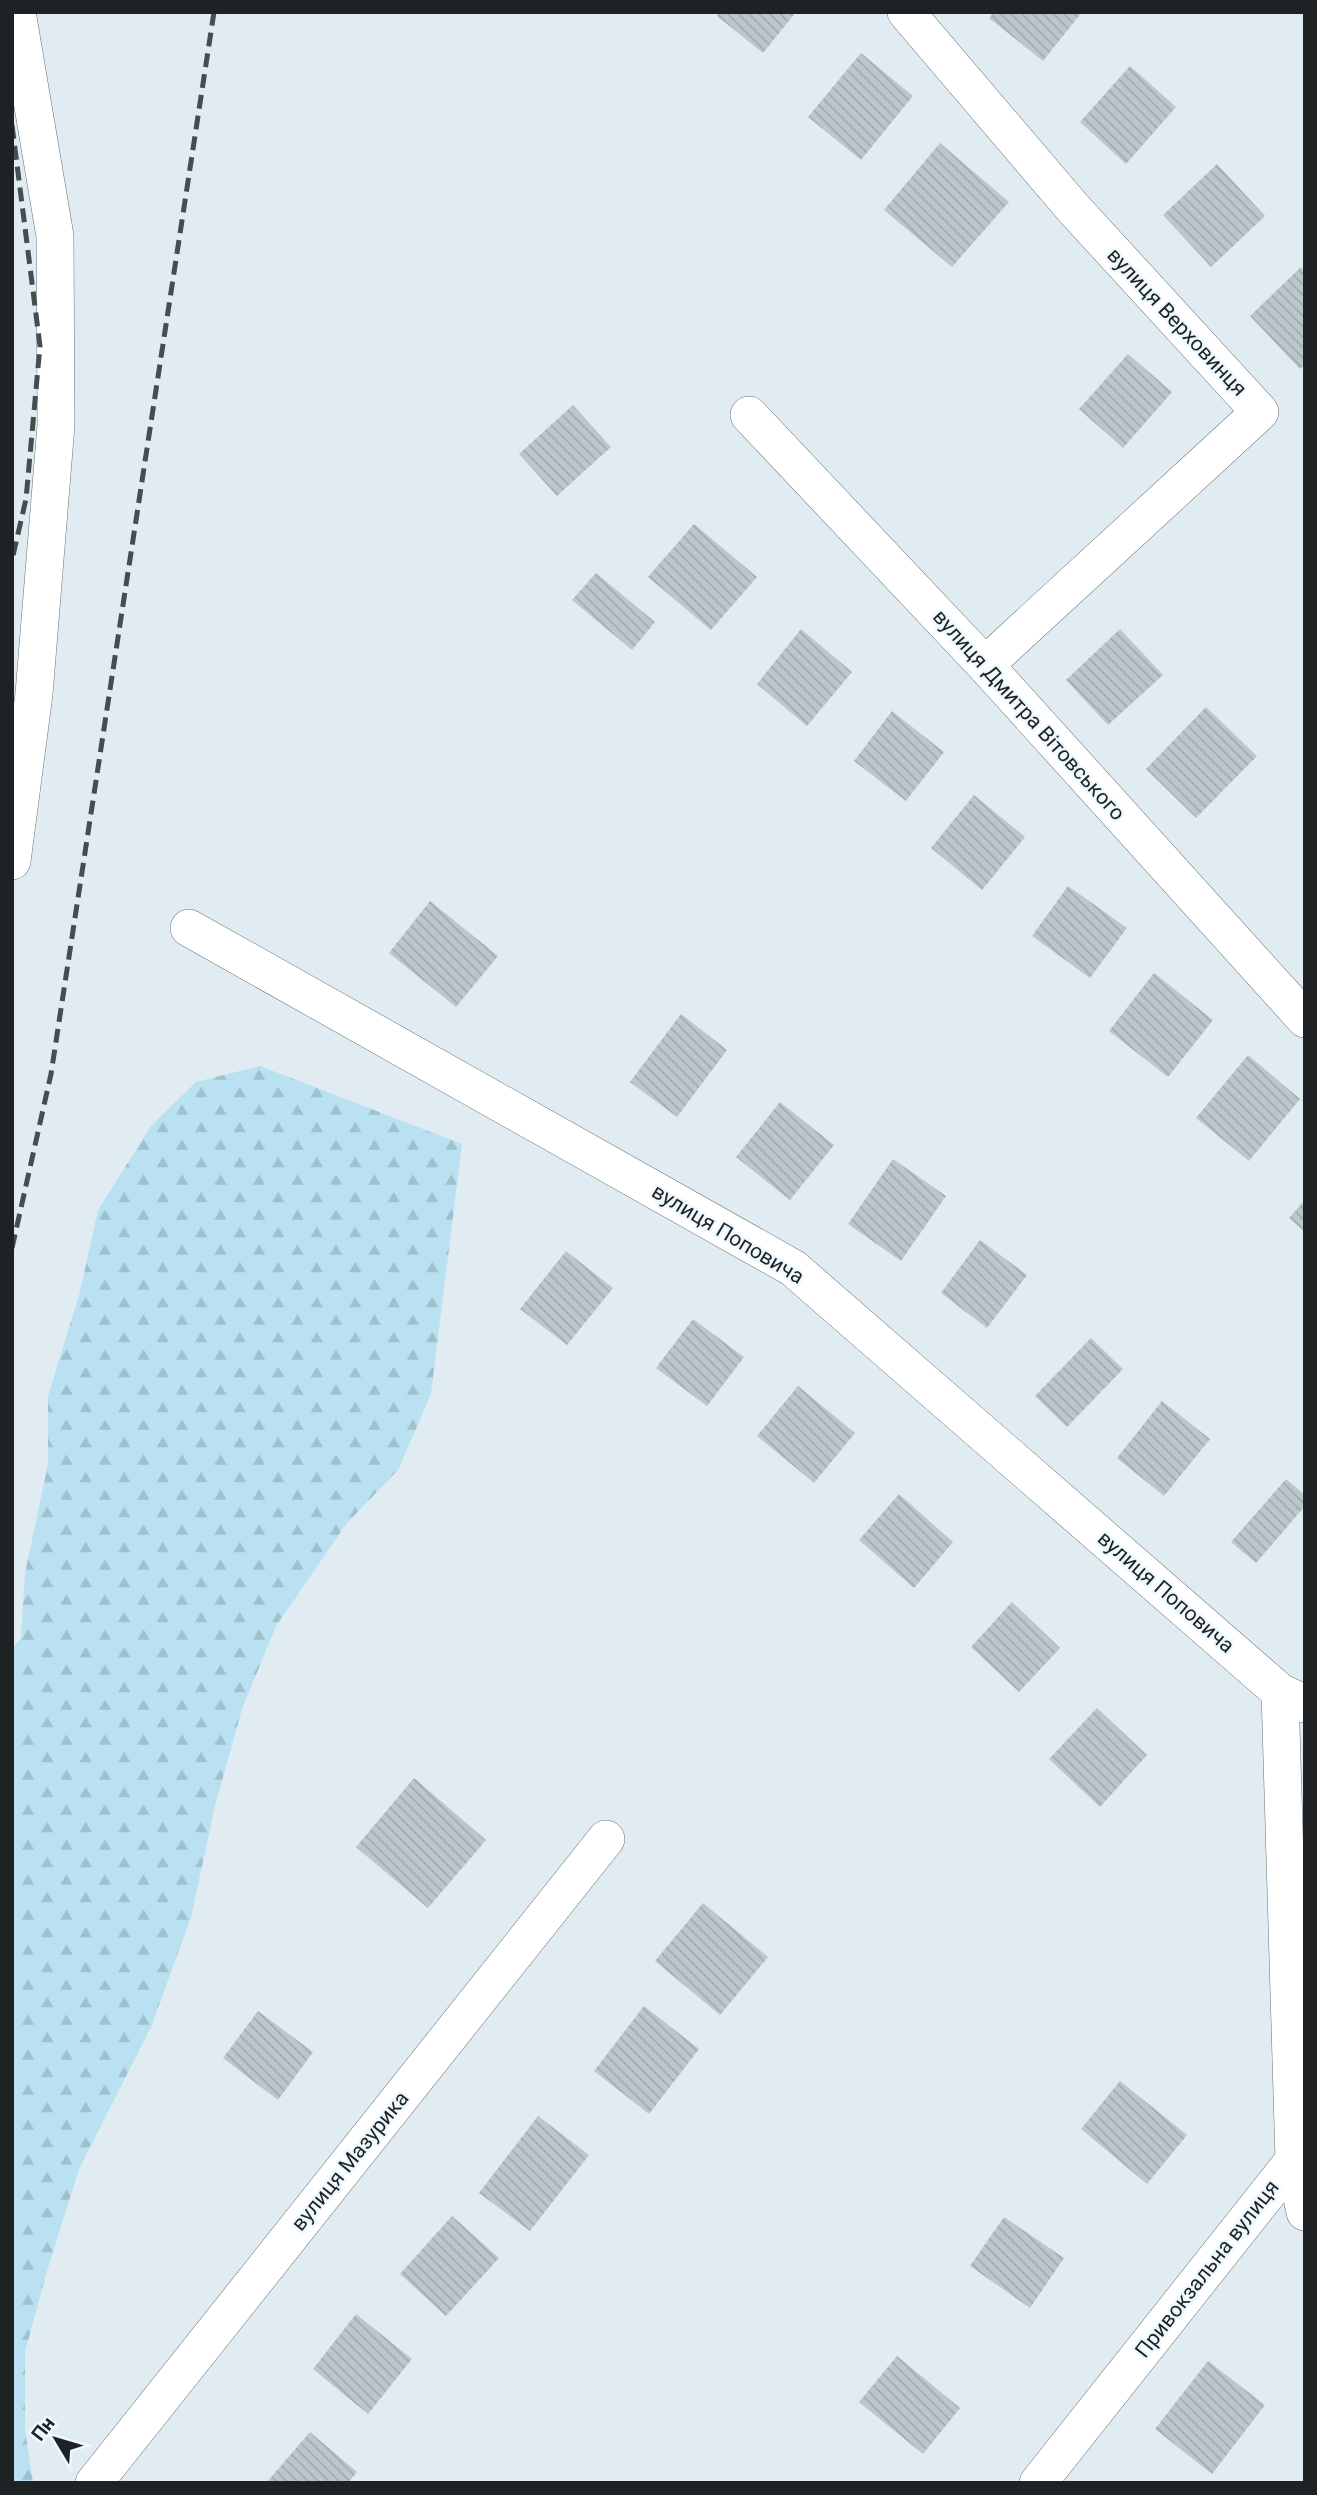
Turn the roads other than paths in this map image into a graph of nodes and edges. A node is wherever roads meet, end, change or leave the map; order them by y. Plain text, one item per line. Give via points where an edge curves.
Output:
1 (17, 12) edge
2 (906, 12) edge
3 (749, 415) dead end
4 (985, 665) junction
5 (12, 861) edge
6 (189, 928) dead end
7 (1305, 1018) edge
8 (1292, 1698) edge
9 (606, 1839) dead end
10 (1293, 2160) junction
11 (1305, 2212) edge
12 (94, 2483) edge
13 (1038, 2483) edge

1 - 5 street via 55,236 56,425 34,694
2 - 4 street, вулиця Верховинця via 1073,208 1260,412
3 - 4 street, вулиця Дмитра Вітовського
4 - 7 street, вулиця Дмитра Вітовського
6 - 8 street, вулиця Поповича via 793,1268
8 - 10 street, Привокзальна вулиця
9 - 12 street, вулиця Мазурика
10 - 11 street
10 - 13 street, Привокзальна вулиця

